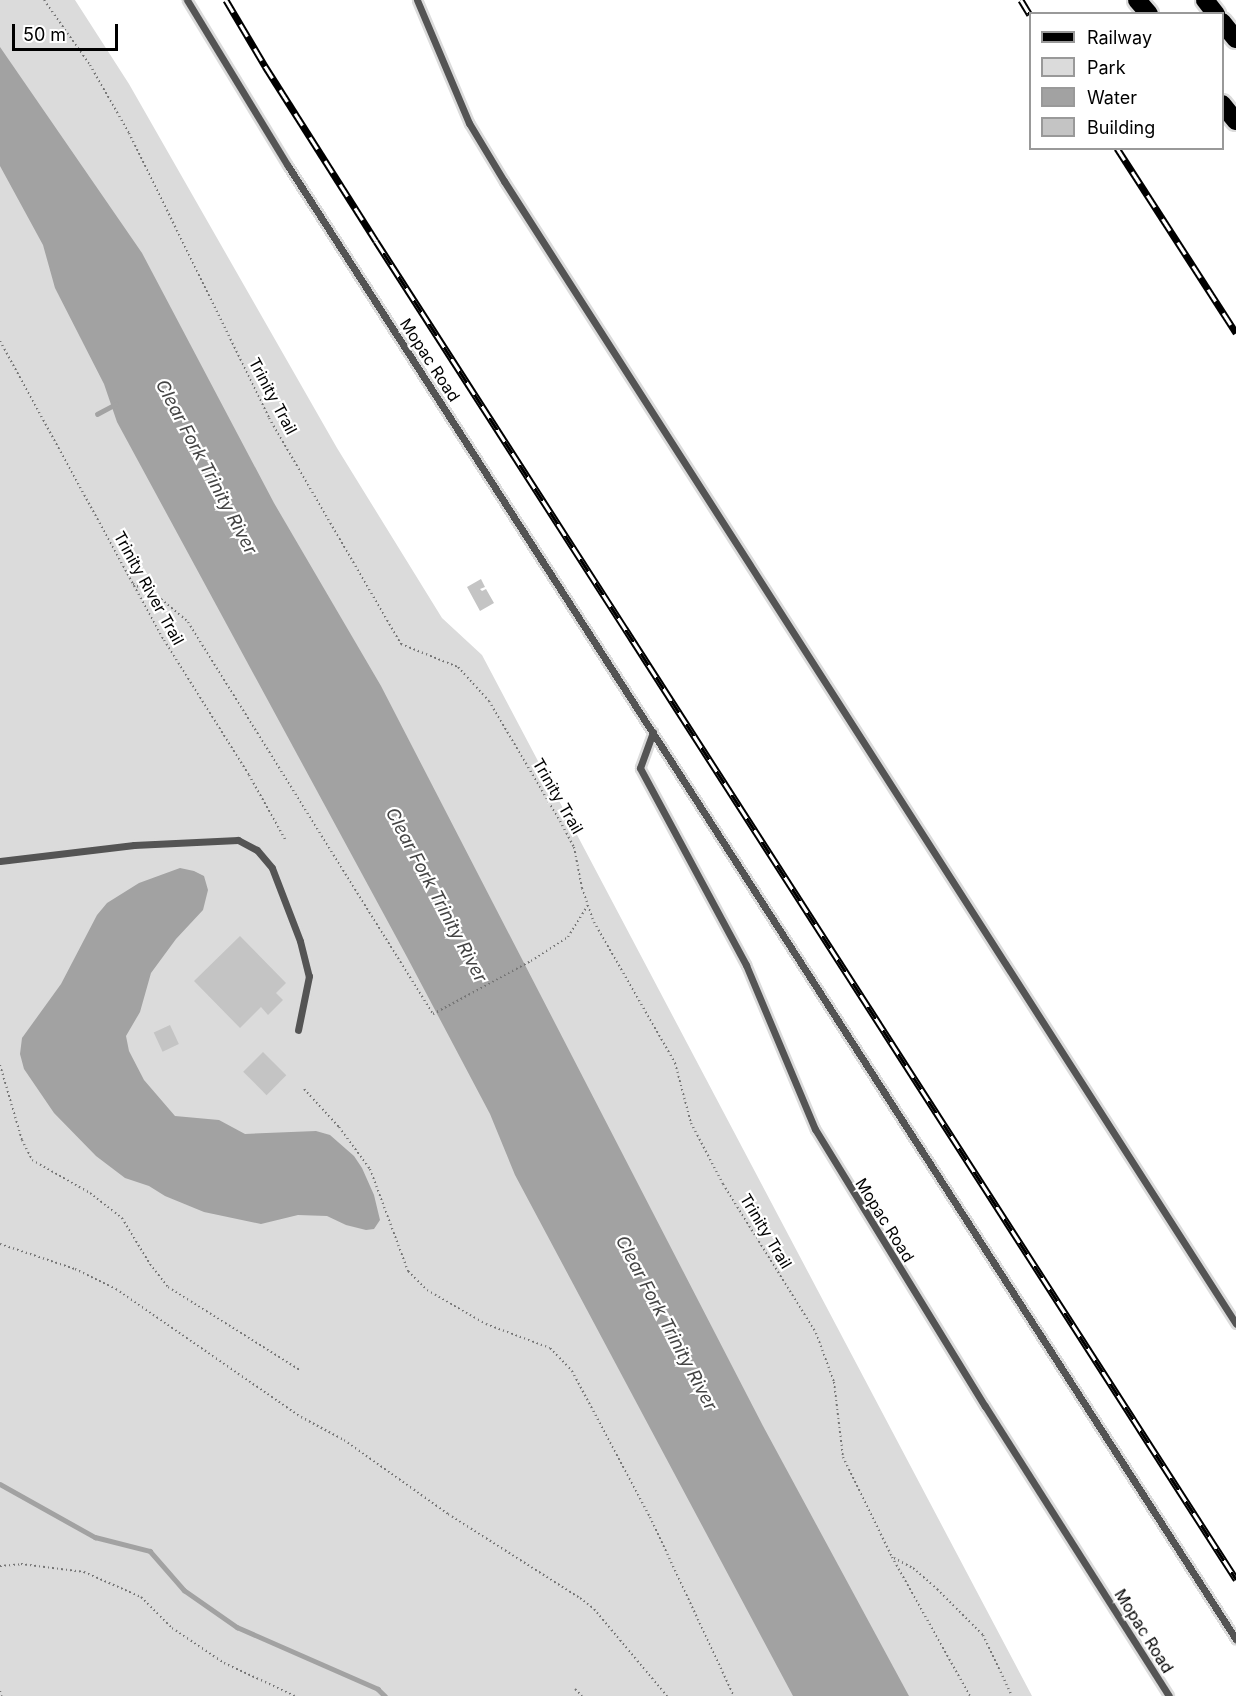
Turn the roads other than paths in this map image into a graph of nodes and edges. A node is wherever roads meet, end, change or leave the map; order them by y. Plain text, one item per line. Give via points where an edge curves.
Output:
1 (187, 0) edge
2 (417, 0) edge
3 (1137, 0) edge
4 (1205, 0) edge
5 (1147, 12) edge
6 (1214, 12) edge
7 (1224, 24) edge
8 (1236, 39) edge
9 (1224, 106) edge
10 (1236, 121) edge
11 (653, 732) junction
12 (0, 861) edge
13 (298, 1030) dead end
14 (1236, 1324) edge
15 (1236, 1639) edge
16 (1169, 1696) edge

1 - 11 lane, Mopac Road via 282,156
2 - 14 lane via 470,123 504,181
3 - 5 highway
4 - 6 highway
7 - 8 highway
9 - 10 highway
11 - 15 lane, Mopac Road
11 - 16 lane, Mopac Road via 640,768 746,965 815,1129
12 - 13 lane via 134,845 238,840 257,850 272,868 309,976

